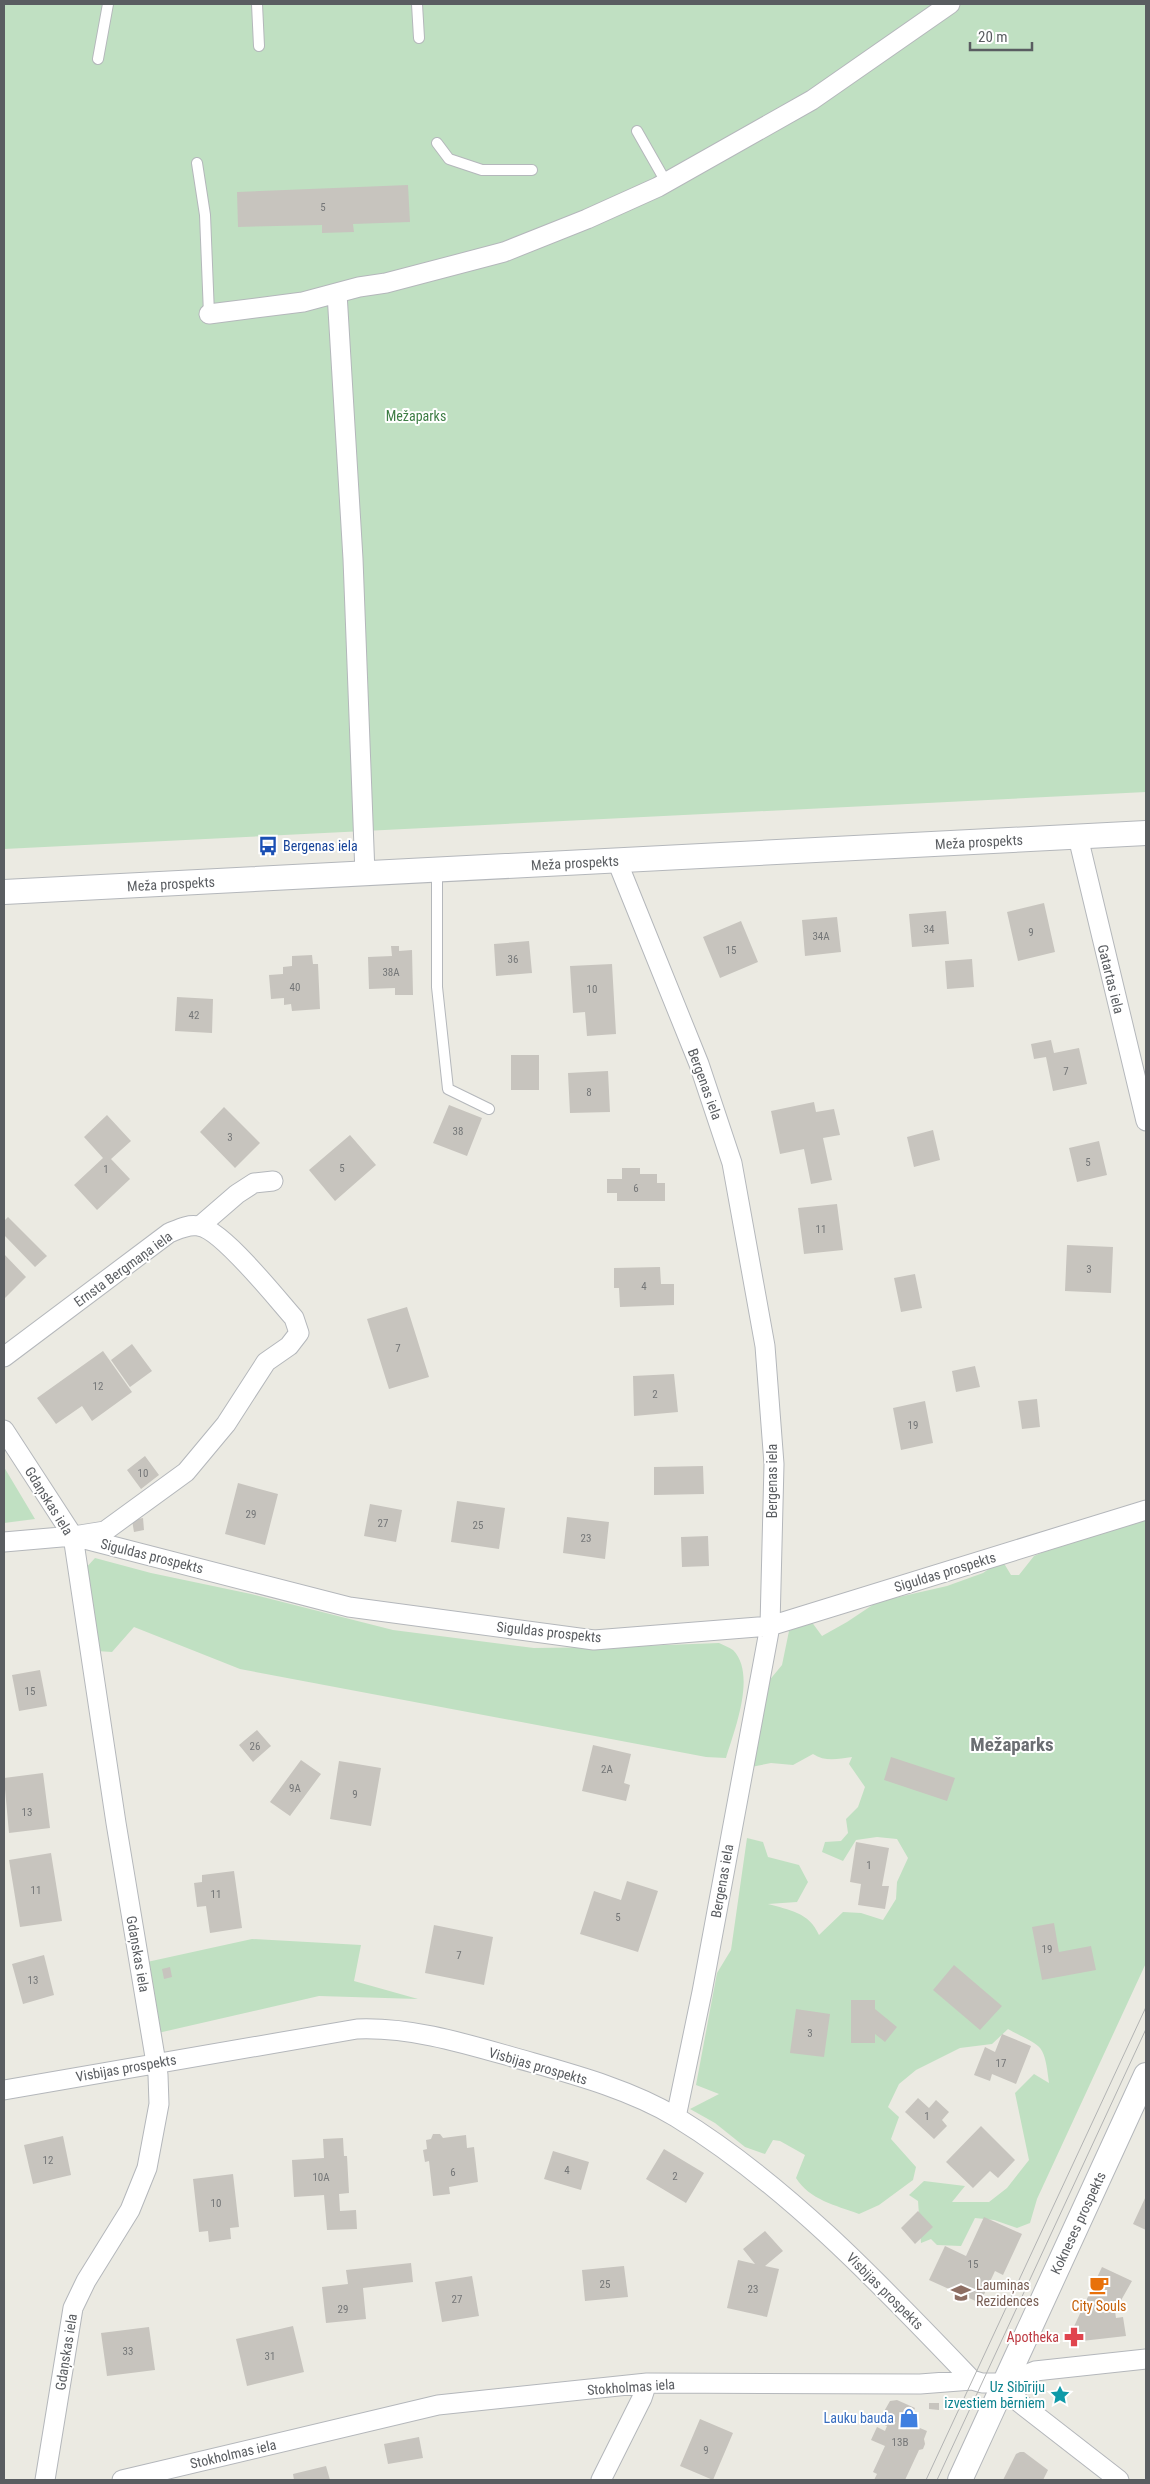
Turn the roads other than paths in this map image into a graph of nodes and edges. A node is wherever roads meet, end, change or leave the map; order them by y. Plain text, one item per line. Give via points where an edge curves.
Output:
1 (108, 4) edge
2 (257, 4) edge
3 (416, 4) edge
4 (950, 4) edge
5 (419, 38) dead end
6 (259, 46) dead end
7 (98, 59) dead end
8 (637, 131) dead end
9 (437, 143) dead end
10 (198, 163) dead end
11 (532, 170) dead end
12 (666, 182) junction
13 (337, 293) junction
14 (209, 314) joint
15 (1146, 833) edge
16 (1078, 837) junction
17 (617, 860) junction
18 (437, 870) junction
19 (365, 874) junction
20 (4, 892) edge
21 (488, 1109) dead end
22 (1146, 1121) edge
23 (273, 1181) dead end
24 (200, 1226) junction
25 (4, 1357) edge
26 (4, 1430) edge
27 (1146, 1510) edge
28 (73, 1536) junction
29 (4, 1542) edge
30 (770, 1626) junction
31 (157, 2062) junction
32 (1146, 2075) edge
33 (4, 2090) edge
34 (676, 2117) junction
35 (1146, 2359) edge
36 (972, 2380) junction
37 (646, 2383) junction
38 (1004, 2383) junction
39 (45, 2480) edge
40 (122, 2480) edge
41 (602, 2480) edge
42 (960, 2480) edge
43 (1119, 2480) edge

1 - 7 lane
2 - 6 lane
3 - 5 lane
4 - 12 street via 812,100
8 - 12 lane
9 - 11 lane via 450,159 482,170
10 - 14 lane via 205,216
12 - 13 street via 587,219 504,252
13 - 14 street via 303,302
13 - 19 street via 353,559
15 - 16 street, Meža prospekts
16 - 17 street, Meža prospekts
16 - 22 street, Gatartas iela
17 - 18 street, Meža prospekts
17 - 30 street, Bergenas iela via 699,1064 732,1163 766,1356 774,1464
18 - 19 street, Meža prospekts
18 - 21 lane via 437,987 448,1089
19 - 20 street, Meža prospekts
23 - 24 street via 254,1183
24 - 25 street, Ernsta Bergmaņa iela via 185,1226 169,1233
24 - 28 street via 220,1236 294,1318 298,1333 289,1346 266,1362 226,1424 186,1472 105,1531
26 - 28 street, Gdaņskas iela
27 - 30 street, Siguldas prospekts
28 - 29 street, Siguldas prospekts
28 - 30 street, Siguldas prospekts via 349,1607 594,1640
28 - 31 street, Gdaņskas iela via 116,1823
30 - 34 street, Bergenas iela
31 - 33 street, Visbijas prospekts
31 - 34 street, Visbijas prospekts via 357,2029 395,2030 531,2062 625,2093
31 - 39 street, Gdaņskas iela via 159,2104 147,2168 130,2210 73,2308
32 - 38 street, Kokneses prospekts
34 - 36 street, Visbijas prospekts via 752,2172 828,2234
35 - 38 street, Stokholmas iela via 1035,2371
36 - 37 street, Stokholmas iela via 920,2384
36 - 38 street, Stokholmas iela
37 - 40 street, Stokholmas iela via 438,2405
37 - 41 street via 642,2398
38 - 42 street, Kokneses prospekts
38 - 43 street via 1020,2403

